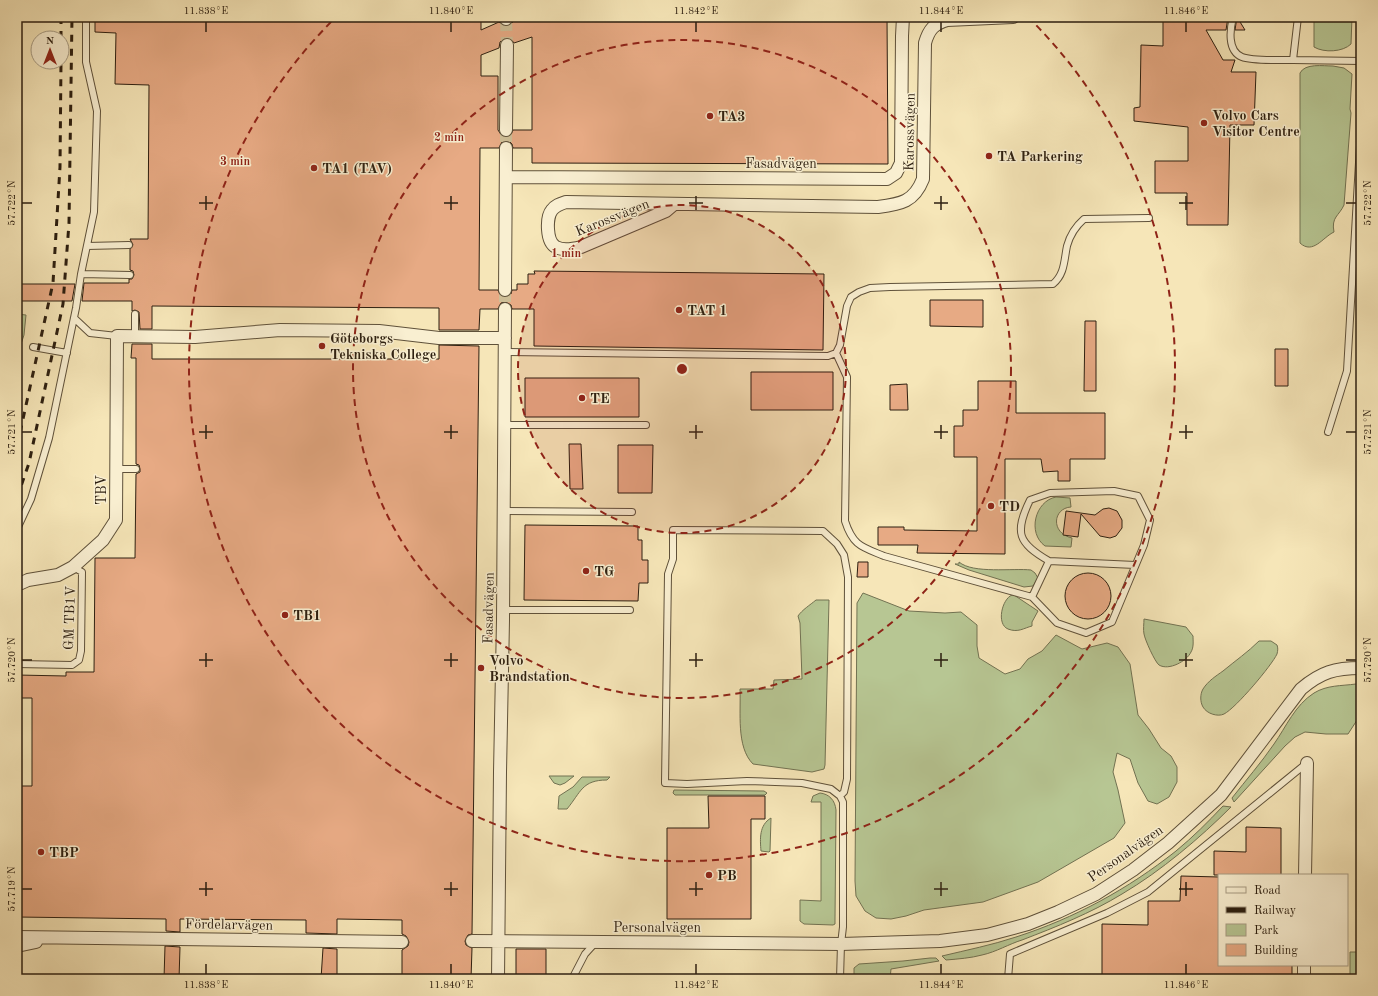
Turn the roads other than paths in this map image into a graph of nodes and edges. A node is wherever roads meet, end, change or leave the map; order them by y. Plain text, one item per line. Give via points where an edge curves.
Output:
1 (86, 17) edge
2 (904, 17) edge
3 (1013, 17) edge
4 (1233, 17) edge
5 (1298, 17) edge
6 (507, 45) tunnel mouth
7 (1293, 60) junction
8 (1361, 61) edge
9 (1361, 128) edge
10 (506, 130) tunnel mouth
11 (506, 148) tunnel mouth
12 (506, 177) junction
13 (673, 205) junction
14 (1149, 218) dead end
15 (128, 245) dead end
16 (87, 246) junction
17 (81, 274) junction
18 (130, 275) dead end
19 (505, 290) tunnel mouth
20 (505, 309) tunnel mouth
21 (135, 314) dead end
22 (74, 318) junction
23 (117, 336) junction
24 (135, 336) junction
25 (505, 338) junction
26 (33, 347) dead end
27 (505, 352) junction
28 (67, 353) junction
29 (836, 353) junction
30 (504, 425) junction
31 (646, 425) dead end
32 (1328, 432) dead end
33 (116, 469) junction
34 (136, 469) dead end
35 (504, 511) junction
36 (632, 512) dead end
37 (17, 529) edge
38 (1049, 561) junction
39 (1135, 565) junction
40 (73, 567) junction
41 (17, 585) edge
42 (1032, 597) junction
43 (503, 610) junction
44 (630, 610) dead end
45 (82, 623) junction
46 (89, 623) dead end
47 (17, 664) edge
48 (1361, 668) edge
49 (1306, 763) joint
50 (840, 796) junction
51 (1305, 874) edge
52 (17, 937) edge
53 (57, 937) junction
54 (472, 941) dead end
55 (498, 941) junction
56 (402, 942) dead end
57 (596, 942) junction
58 (841, 944) junction
59 (17, 946) edge
60 (1304, 966) edge
61 (498, 979) edge
62 (572, 979) edge
63 (840, 979) edge
64 (1008, 979) edge
65 (1304, 979) edge

1 - 16 lane via 86,62 97,110 94,212
2 - 12 street, Fasadvägen via 901,163 896,173 887,179
3 - 13 street, Karossvägen via 947,20 932,27 925,43 923,179 919,189 905,202 878,207
4 - 7 lane via 1231,42 1234,50 1241,56
5 - 7 lane
6 - 10 street
7 - 8 lane
9 - 32 lane via 1347,371
11 - 12 street
12 - 19 street
13 - 13 street, Karossvägen via 566,202 558,204 551,211 548,232 550,242 556,248 581,248 666,211
14 - 29 lane via 1084,219 1072,234 1064,267 1059,279 1053,284 890,287 870,288 859,292 851,297 847,306 840,345
15 - 16 lane
16 - 17 lane
17 - 18 lane
17 - 22 lane
20 - 25 street, Fasadvägen
21 - 24 lane
22 - 23 lane via 90,333
22 - 28 lane
23 - 24 street
23 - 33 street, TBV
24 - 25 street via 195,337 288,330 379,331 439,338
25 - 27 street, Fasadvägen
26 - 28 lane
27 - 29 lane via 818,356
27 - 30 street, Fasadvägen
28 - 37 lane via 49,438 31,499
29 - 42 lane via 847,377 845,521 854,540 884,556
30 - 31 lane
30 - 35 street, Fasadvägen
33 - 34 lane
33 - 40 street, TBV via 116,520 103,540
35 - 36 lane
35 - 43 street, Fasadvägen
38 - 39 lane
38 - 39 lane via 1024,543 1020,530 1022,516 1030,500 1050,493 1114,491 1138,496 1150,520 1144,545
38 - 42 lane
39 - 42 lane via 1112,622 1086,632 1057,623
40 - 41 street, TBV via 58,575 28,580
40 - 45 lane, GM TB1V via 82,572 85,600
43 - 44 lane
43 - 55 street, Fasadvägen
45 - 46 lane
45 - 47 lane, GM TB1V via 82,651 79,660 72,665
48 - 58 street, Personalvägen via 1346,668 1325,673 1301,689 1221,795 1168,843 1096,894 1028,924 987,935 940,941
49 - 51 street
49 - 64 lane via 1148,892 1108,913 1010,954
50 - 50 lane via 844,792 847,779 848,577 844,555 823,531 673,530 673,559 668,574 665,783 802,783 831,789
50 - 58 lane via 843,802
52 - 53 street, Fördelarvägen
53 - 56 street, Fördelarvägen
53 - 59 street, Fördelarvägen
54 - 55 street, Personalvägen
55 - 57 street, Personalvägen
55 - 61 street, Fasadvägen
57 - 58 street, Personalvägen
57 - 62 lane via 585,954
58 - 63 lane
60 - 65 street

